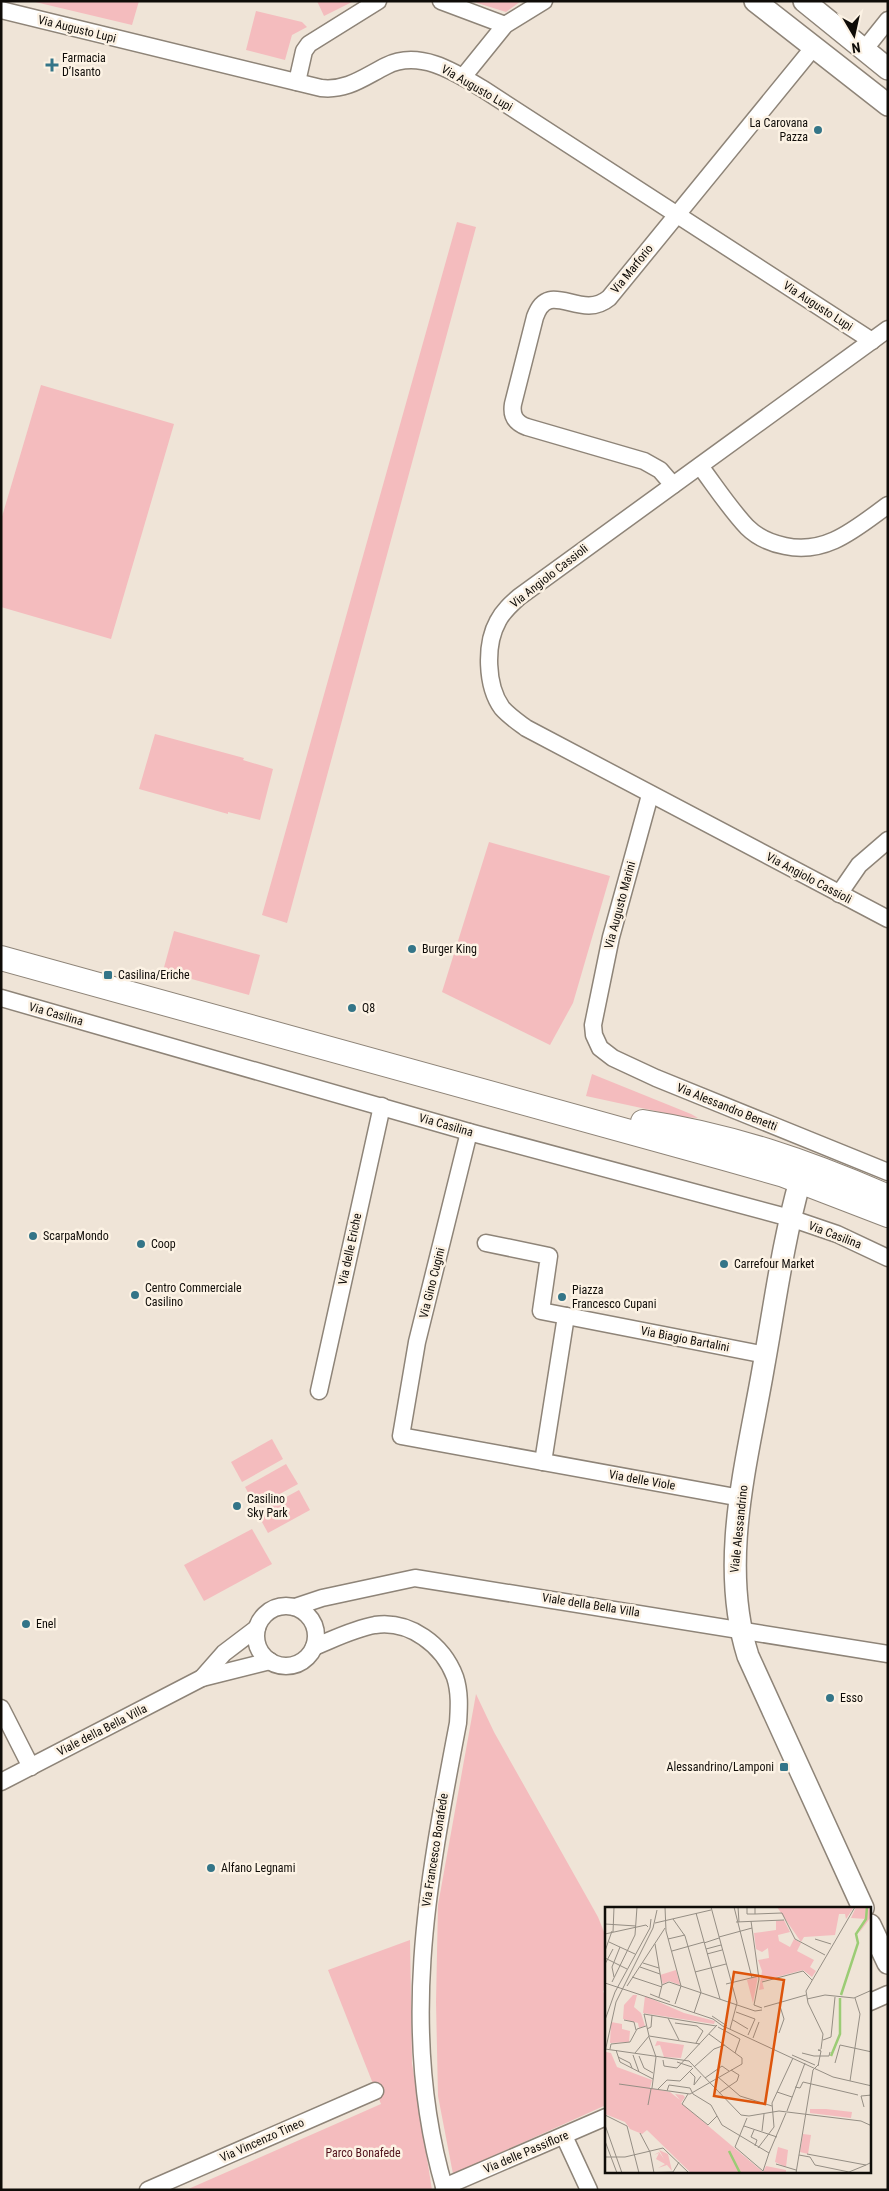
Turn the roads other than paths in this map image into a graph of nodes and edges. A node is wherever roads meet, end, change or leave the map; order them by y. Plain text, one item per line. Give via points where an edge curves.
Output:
1 (378, 1) edge
2 (441, 1) edge
3 (544, 1) edge
4 (755, 1) edge
5 (804, 1) edge
6 (1, 10) edge
7 (888, 20) edge
8 (505, 25) junction
9 (814, 48) junction
10 (864, 50) junction
11 (888, 69) edge
12 (463, 77) junction
13 (297, 82) junction
14 (888, 106) edge
15 (675, 215) junction
16 (888, 329) edge
17 (872, 341) junction
18 (700, 466) junction
19 (673, 485) junction
20 (888, 505) edge
21 (650, 795) junction
22 (888, 840) edge
23 (839, 894) junction
24 (888, 919) edge
25 (1, 958) edge
26 (1, 998) edge
27 (594, 1016) joint
28 (382, 1106) junction
29 (564, 1115) junction
30 (469, 1132) junction
31 (888, 1172) edge
32 (800, 1181) junction
33 (888, 1197) edge
34 (888, 1215) edge
35 (790, 1218) junction
36 (486, 1242) dead end
37 (888, 1258) edge
38 (566, 1316) junction
39 (766, 1355) junction
40 (319, 1392) dead end
41 (400, 1436) joint
42 (544, 1462) junction
43 (741, 1498) junction
44 (295, 1607) junction
45 (257, 1628) junction
46 (740, 1630) junction
47 (314, 1647) junction
48 (888, 1654) edge
49 (270, 1661) junction
50 (202, 1678) junction
51 (1, 1708) edge
52 (32, 1767) junction
53 (1, 1782) edge
54 (863, 1907) edge
55 (872, 1929) edge
56 (888, 1963) edge
57 (888, 1994) edge
58 (872, 2001) edge
59 (375, 2091) dead end
60 (605, 2117) edge
61 (564, 2136) junction
62 (445, 2188) edge
63 (148, 2190) edge
64 (590, 2190) edge

1 - 13 street via 309,44 304,51
2 - 8 street
3 - 8 street
4 - 9 street
5 - 10 street
6 - 13 street, Via Augusto Lupi
7 - 10 street
8 - 12 street
9 - 14 street
9 - 15 street, Via Marforio
10 - 11 street
12 - 13 street, Via Augusto Lupi via 436,64 411,60 391,64 340,88
12 - 15 street, Via Augusto Lupi
15 - 17 street, Via Augusto Lupi
15 - 19 street, Via Marforio via 606,300 588,307 555,299 541,304 512,410 516,420 527,427 652,464
16 - 17 street, Via Angiolo Cassioli
17 - 18 street, Via Angiolo Cassioli
18 - 19 street, Via Angiolo Cassioli
18 - 20 street via 753,533 792,548 835,541
19 - 21 street, Via Angiolo Cassioli via 519,597 498,621 490,649 494,690 508,714 532,731
21 - 23 street, Via Angiolo Cassioli
21 - 27 street, Via Augusto Marini via 611,937
22 - 23 street via 859,865
23 - 24 street, Via Angiolo Cassioli
25 - 29 main road
26 - 28 street, Via Casilina
27 - 31 street, Via Alessandro Benetti via 592,1029 596,1041 613,1058
28 - 30 street, Via Casilina
28 - 40 street, Via delle Eriche
29 - 32 main road
29 - 33 main road via 663,1125 744,1143 786,1156
30 - 35 street, Via Casilina
30 - 41 street, Via Gino Cugini via 416,1342
32 - 34 main road
32 - 35 street, Viale Alessandrino
35 - 37 street, Via Casilina via 837,1234
35 - 39 street, Viale Alessandrino
36 - 38 street via 549,1256 541,1311
38 - 39 street, Via Biagio Bartalini
38 - 42 street
39 - 43 street, Viale Alessandrino
41 - 42 street, Via delle Viole
42 - 43 street, Via delle Viole
43 - 46 street, Viale Alessandrino via 734,1564
44 - 45 street, Viale della Bella Villa via 277,1607 269,1611
44 - 46 street, Viale della Bella Villa via 415,1578
44 - 47 street via 314,1624
45 - 49 street via 258,1647
45 - 50 street, Viale della Bella Villa via 224,1653
46 - 48 street, Viale della Bella Villa
46 - 54 street, Viale Alessandrino via 748,1656
47 - 49 street, Viale della Bella Villa via 308,1656 290,1666
47 - 62 street, Via Francesco Bonafede via 354,1630 396,1625 422,1636 444,1656 455,1678 459,1699 458,1723 431,1868 421,1982 425,2099
49 - 50 street, Viale della Bella Villa
50 - 52 street, Viale della Bella Villa
51 - 52 street
52 - 53 street, Viale della Bella Villa
55 - 56 street
57 - 58 street
59 - 63 street, Via Vincenzo Tineo
60 - 61 street, Via delle Passiflore
61 - 62 street, Via delle Passiflore
61 - 64 street

